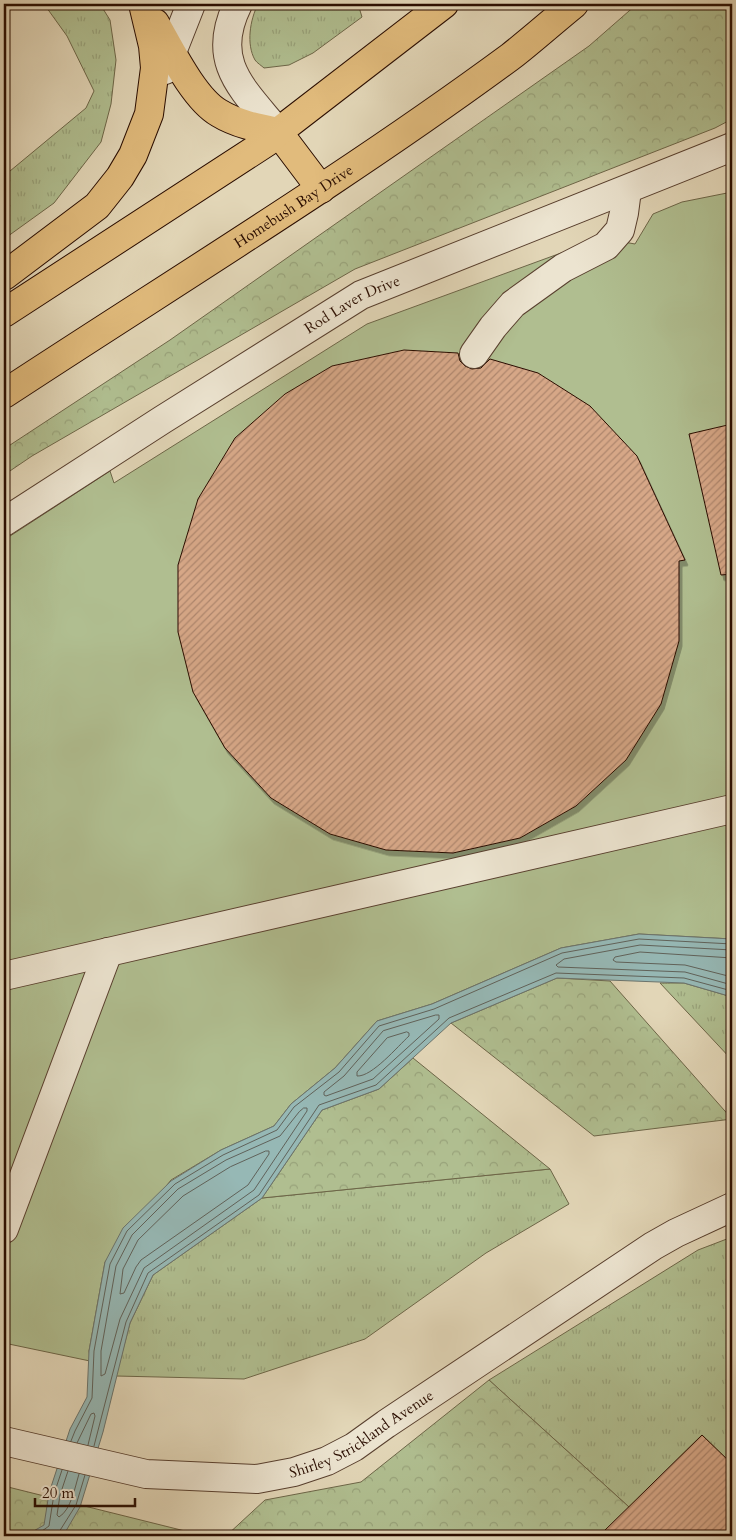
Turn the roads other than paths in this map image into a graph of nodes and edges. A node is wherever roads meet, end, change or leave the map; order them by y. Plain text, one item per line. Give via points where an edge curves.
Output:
1 (143, 4) edge
2 (191, 4) edge
3 (238, 4) edge
4 (430, 4) edge
5 (444, 4) edge
6 (574, 4) edge
7 (172, 52) junction
8 (354, 74) junction
9 (149, 114) junction
10 (278, 132) junction
11 (732, 147) edge
12 (321, 189) junction
13 (627, 190) junction
14 (4, 276) edge
15 (4, 313) edge
16 (474, 354) dead end
17 (4, 394) edge
18 (4, 522) edge
19 (732, 809) edge
20 (108, 952) junction
21 (4, 976) edge
22 (732, 1207) edge
23 (732, 1218) edge
24 (4, 1229) edge
25 (676, 1233) junction
26 (4, 1441) edge

1 - 7 highway
1 - 9 highway via 155,68
2 - 7 street
3 - 10 street via 227,37 229,63 243,89
4 - 8 highway
5 - 8 highway
6 - 12 highway, Homebush Bay Drive via 511,56
7 - 9 street
7 - 10 highway via 197,91 218,113
8 - 10 highway
9 - 14 highway via 133,155 96,206
10 - 12 highway
10 - 15 highway
11 - 13 street, Rod Laver Drive
12 - 17 highway, Homebush Bay Drive
13 - 16 street via 620,230 606,246 563,268 513,304
13 - 18 street, Rod Laver Drive via 361,296
19 - 20 street
20 - 21 street
20 - 24 street
22 - 25 street, Shirley Strickland Avenue
23 - 25 street, Shirley Strickland Avenue
25 - 26 street, Shirley Strickland Avenue via 605,1277 354,1447 327,1461 294,1472 257,1479 146,1474

